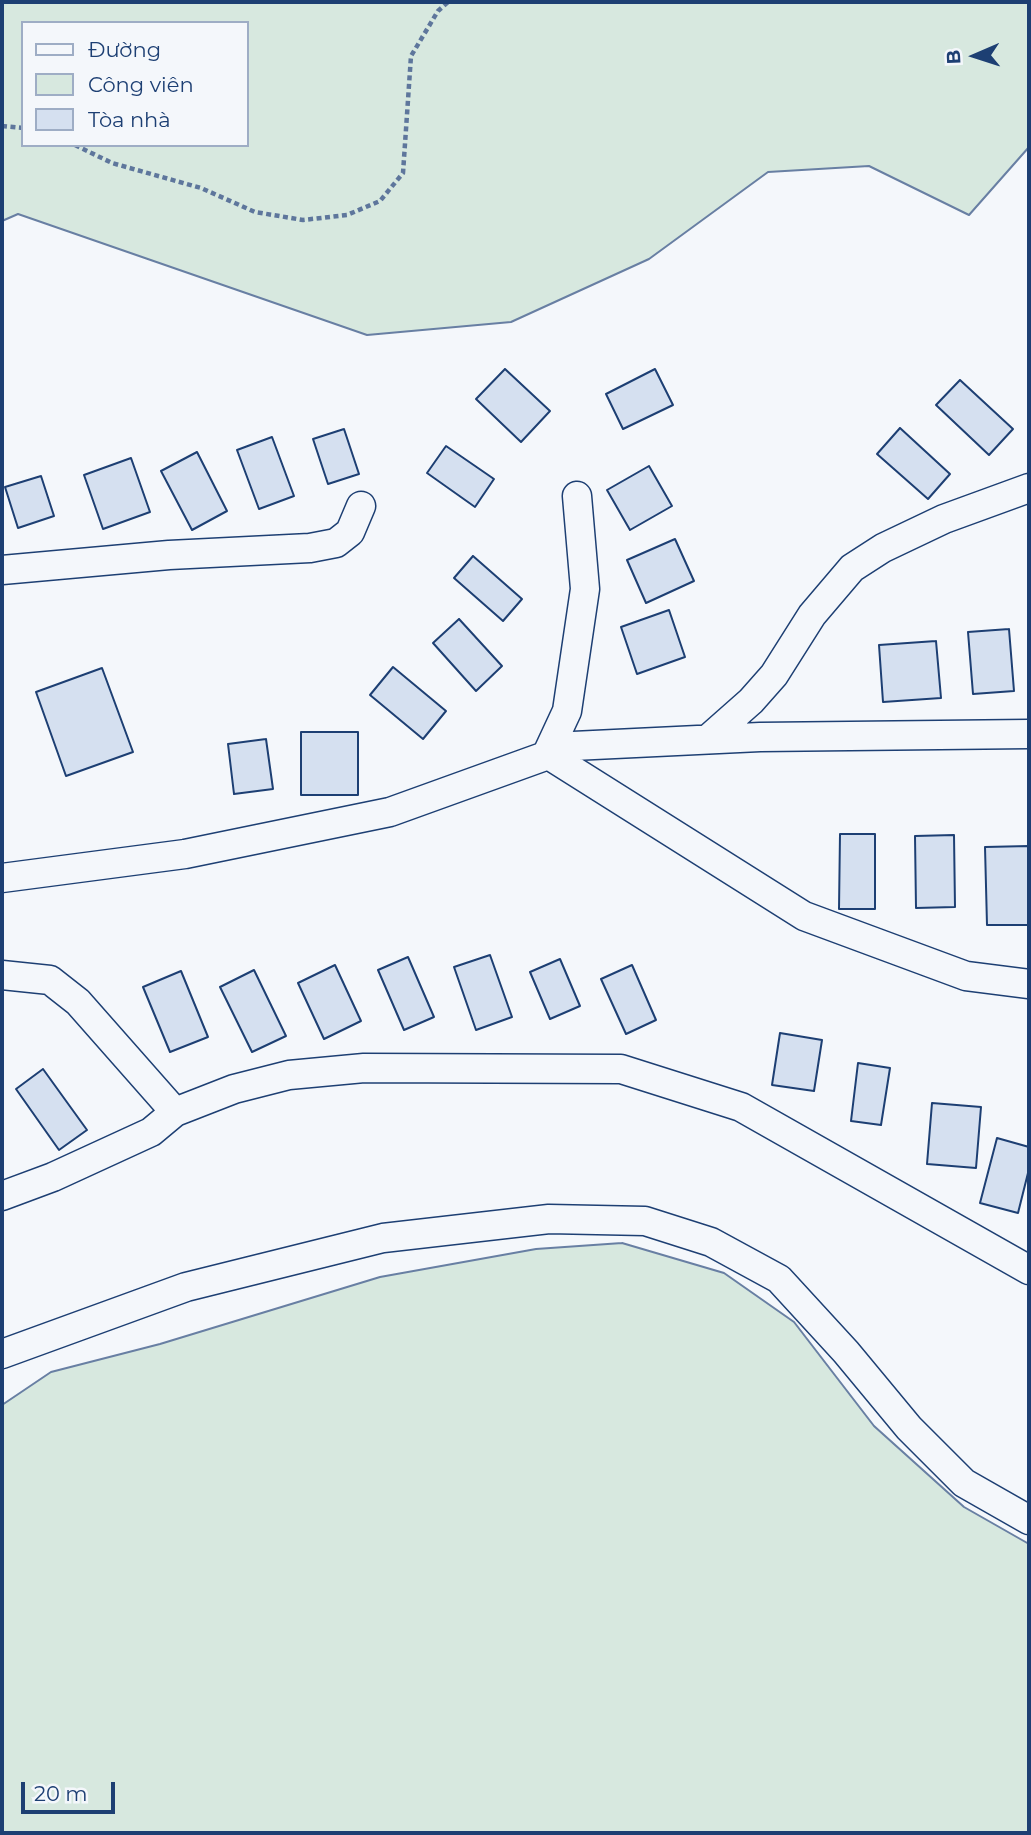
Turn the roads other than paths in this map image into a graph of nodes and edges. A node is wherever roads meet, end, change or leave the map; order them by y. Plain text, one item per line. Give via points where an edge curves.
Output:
1 (1029, 488) edge
2 (577, 496) dead end
3 (361, 506) dead end
4 (2, 570) edge
5 (1029, 734) edge
6 (708, 739) junction
7 (547, 754) junction
8 (2, 878) edge
9 (2, 975) edge
10 (1029, 984) edge
11 (175, 1112) junction
12 (2, 1196) edge
13 (1029, 1269) edge
14 (2, 1354) edge
15 (1029, 1520) edge

1 - 6 street via 944,519 852,568 811,615 775,675
2 - 7 street via 585,589 567,711
3 - 4 street via 350,532 336,543 310,548
5 - 6 street
6 - 7 street via 604,743
7 - 8 street via 390,812 185,854
7 - 10 street via 804,916 966,976
9 - 11 street via 50,980 78,1002
11 - 12 street via 151,1132
11 - 13 street via 234,1089 289,1075 364,1068 621,1069 741,1107
14 - 15 street via 186,1287 383,1238 549,1219 645,1220 711,1242 779,1279 909,1428 964,1482

